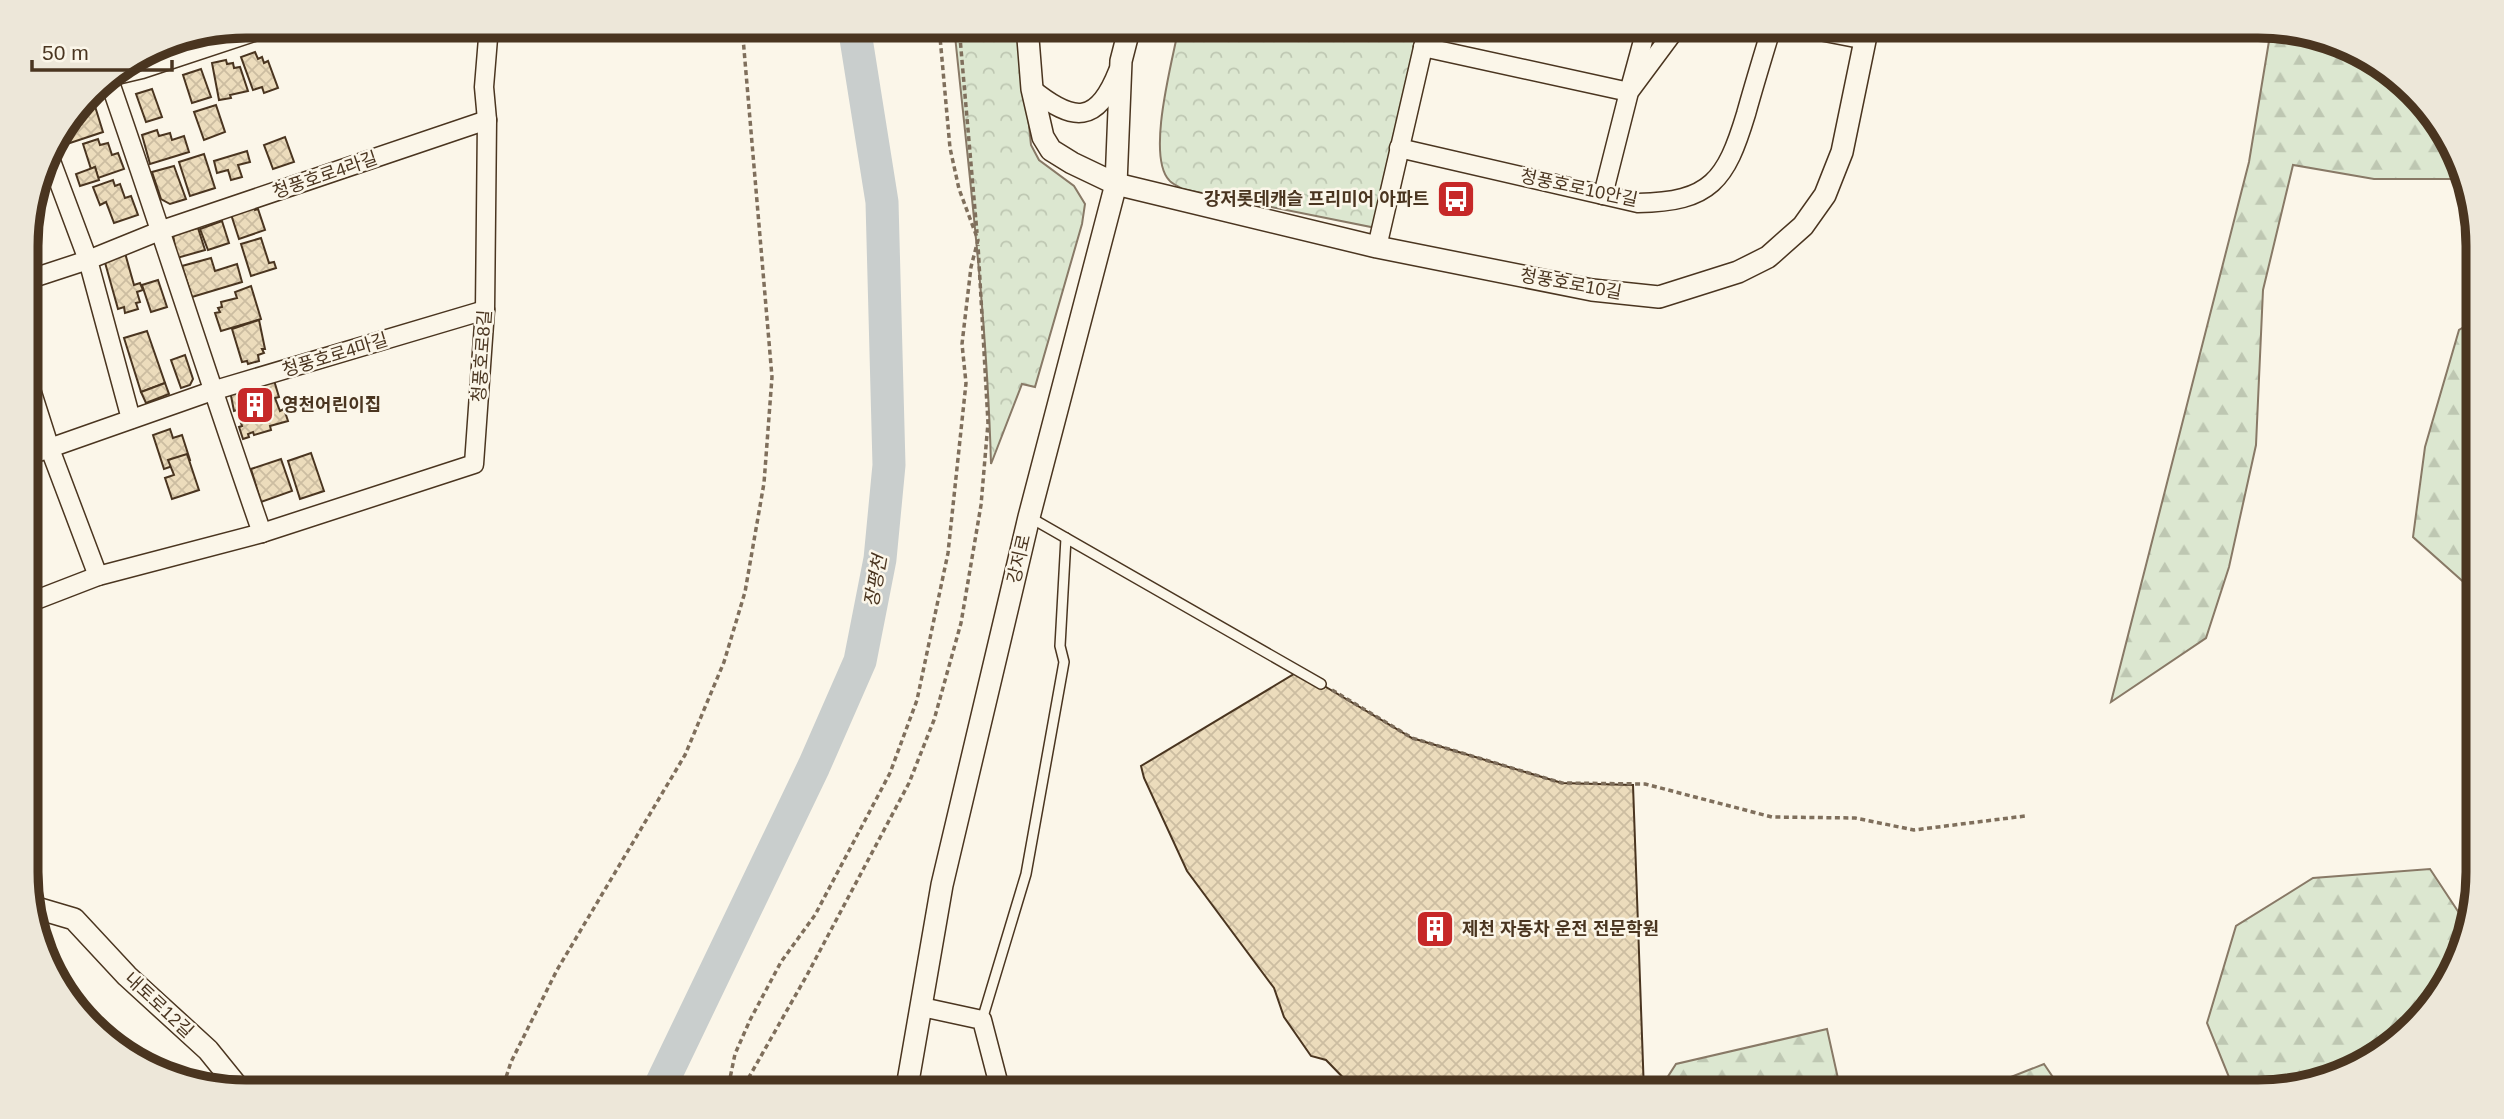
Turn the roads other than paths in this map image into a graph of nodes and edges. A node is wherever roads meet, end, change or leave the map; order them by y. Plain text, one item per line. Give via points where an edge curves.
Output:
1 (488, 39) edge
2 (1028, 39) edge
3 (1127, 39) edge
4 (1425, 39) edge
5 (1643, 39) edge
6 (1668, 39) edge
7 (1768, 39) edge
8 (1866, 39) edge
9 (231, 40) edge
10 (1423, 47) junction
11 (1121, 61) junction
12 (137, 70) edge
13 (112, 88) edge
14 (1032, 89) junction
15 (1629, 92) junction
16 (487, 120) junction
17 (1399, 148) junction
18 (54, 168) edge
19 (1116, 184) junction
20 (1603, 195) junction
21 (162, 230) junction
22 (1377, 247) junction
23 (88, 260) junction
24 (39, 276) edge
25 (485, 310) junction
26 (212, 391) junction
27 (39, 414) edge
28 (131, 419) junction
29 (50, 449) junction
30 (39, 452) edge
31 (1029, 517) junction
32 (262, 533) junction
33 (1066, 538) junction
34 (98, 576) junction
35 (38, 599) edge
36 (1321, 684) road end
37 (42, 910) edge
38 (922, 1007) junction
39 (982, 1020) junction
40 (233, 1080) edge
41 (908, 1080) edge
42 (998, 1080) edge

1 - 16 street, 청풍호로8길
2 - 14 street, 청풍호로10길
3 - 11 street, 강저로
4 - 10 street
5 - 15 street
6 - 15 street
7 - 20 street, 청풍호로10안길 via 1734,153 1721,175 1690,197 1667,203 1638,203
8 - 22 street, 청풍호로10길 via 1842,152 1825,195 1803,226 1768,257 1738,272 1659,297 1592,290
9 - 12 street
10 - 15 street
10 - 17 street
11 - 14 street via 1109,93 1087,112 1061,110
11 - 19 street, 강저로
13 - 21 street
14 - 19 street, 청풍호로10길 via 1043,137 1051,150
15 - 20 street
16 - 21 street, 청풍호로4라길
16 - 25 street, 청풍호로8길
17 - 20 street, 청풍호로10안길
17 - 22 street
18 - 23 street
19 - 22 street, 청풍호로10길
19 - 31 street, 강저로
21 - 23 street, 청풍호로4라길
21 - 26 street
23 - 24 street, 청풍호로4라길
23 - 28 street
25 - 26 street, 청풍호로4마길
25 - 32 street, 청풍호로8길 via 474,464
26 - 28 street, 청풍호로4마길
26 - 32 street
27 - 29 street
28 - 29 street, 청풍호로4마길
29 - 30 street, 청풍호로4마길
29 - 34 street
31 - 33 lane
31 - 38 street, 강저로 via 943,885
32 - 34 street, 청풍호로8길
33 - 36 lane
33 - 39 lane via 1060,646 1064,662 1026,874
34 - 35 street, 청풍호로8길
37 - 40 street, 내토로12길 via 74,919
38 - 39 street
38 - 41 street, 강저로
39 - 42 street

